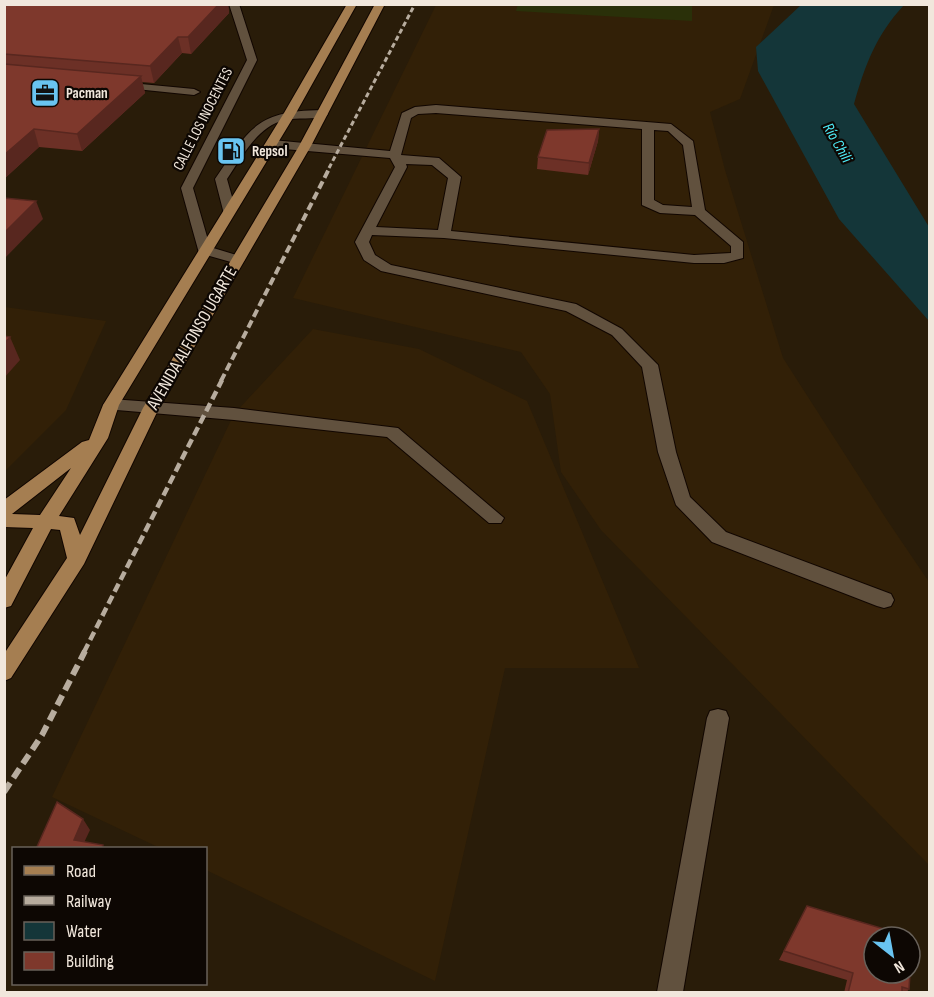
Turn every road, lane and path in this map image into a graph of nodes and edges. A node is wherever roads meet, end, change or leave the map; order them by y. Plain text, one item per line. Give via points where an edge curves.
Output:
1 (234, 4) edge
2 (352, 4) edge
3 (380, 4) edge
4 (111, 84) edge
5 (194, 92) dead end
6 (290, 113) junction
7 (322, 114) junction
8 (648, 126) junction
9 (272, 144) junction
10 (304, 146) junction
11 (398, 157) junction
12 (229, 211) junction
13 (699, 211) junction
14 (367, 231) junction
15 (444, 234) junction
16 (204, 250) junction
17 (237, 260) junction
18 (111, 405) junction
19 (151, 408) junction
20 (99, 438) junction
21 (4, 510) edge
22 (495, 518) dead end
23 (4, 520) edge
24 (46, 521) junction
25 (77, 558) junction
26 (4, 600) edge
27 (884, 600) dead end
28 (4, 672) edge
29 (718, 718) dead end
30 (670, 993) edge

1 - 16 street, CALLE LOS INOCENTES via 252,60 187,188
2 - 6 main road, AVENIDA ALFONSO UGARTE
3 - 7 main road, AVENIDA ALFONSO UGARTE
4 - 5 street
6 - 7 street
6 - 9 main road, AVENIDA ALFONSO UGARTE
6 - 12 street via 261,123 221,179
7 - 10 main road, AVENIDA ALFONSO UGARTE
8 - 11 street via 436,109 415,111 406,116
8 - 13 street via 671,128 689,144
8 - 13 street via 647,201 660,209
9 - 10 street
9 - 12 main road, AVENIDA ALFONSO UGARTE
10 - 11 street
10 - 17 main road, AVENIDA ALFONSO UGARTE
11 - 14 street via 401,166
11 - 15 street via 435,161 455,177
12 - 16 main road, AVENIDA ALFONSO UGARTE
13 - 15 street via 738,244 738,255 694,259
14 - 15 street
14 - 27 street via 362,242 369,257 386,268 571,307 617,332 650,365 666,452 682,500 719,537
16 - 17 street
16 - 18 main road, AVENIDA ALFONSO UGARTE
17 - 19 main road, AVENIDA ALFONSO UGARTE
18 - 19 street
18 - 20 main road, AVENIDA ALFONSO UGARTE
19 - 22 street via 392,432
19 - 25 main road, AVENIDA ALFONSO UGARTE
20 - 21 main road
20 - 24 main road, AVENIDA ALFONSO UGARTE
23 - 24 main road
24 - 25 main road via 67,523
24 - 26 main road, AVENIDA ALFONSO UGARTE
25 - 28 main road, AVENIDA ALFONSO UGARTE
29 - 30 street

